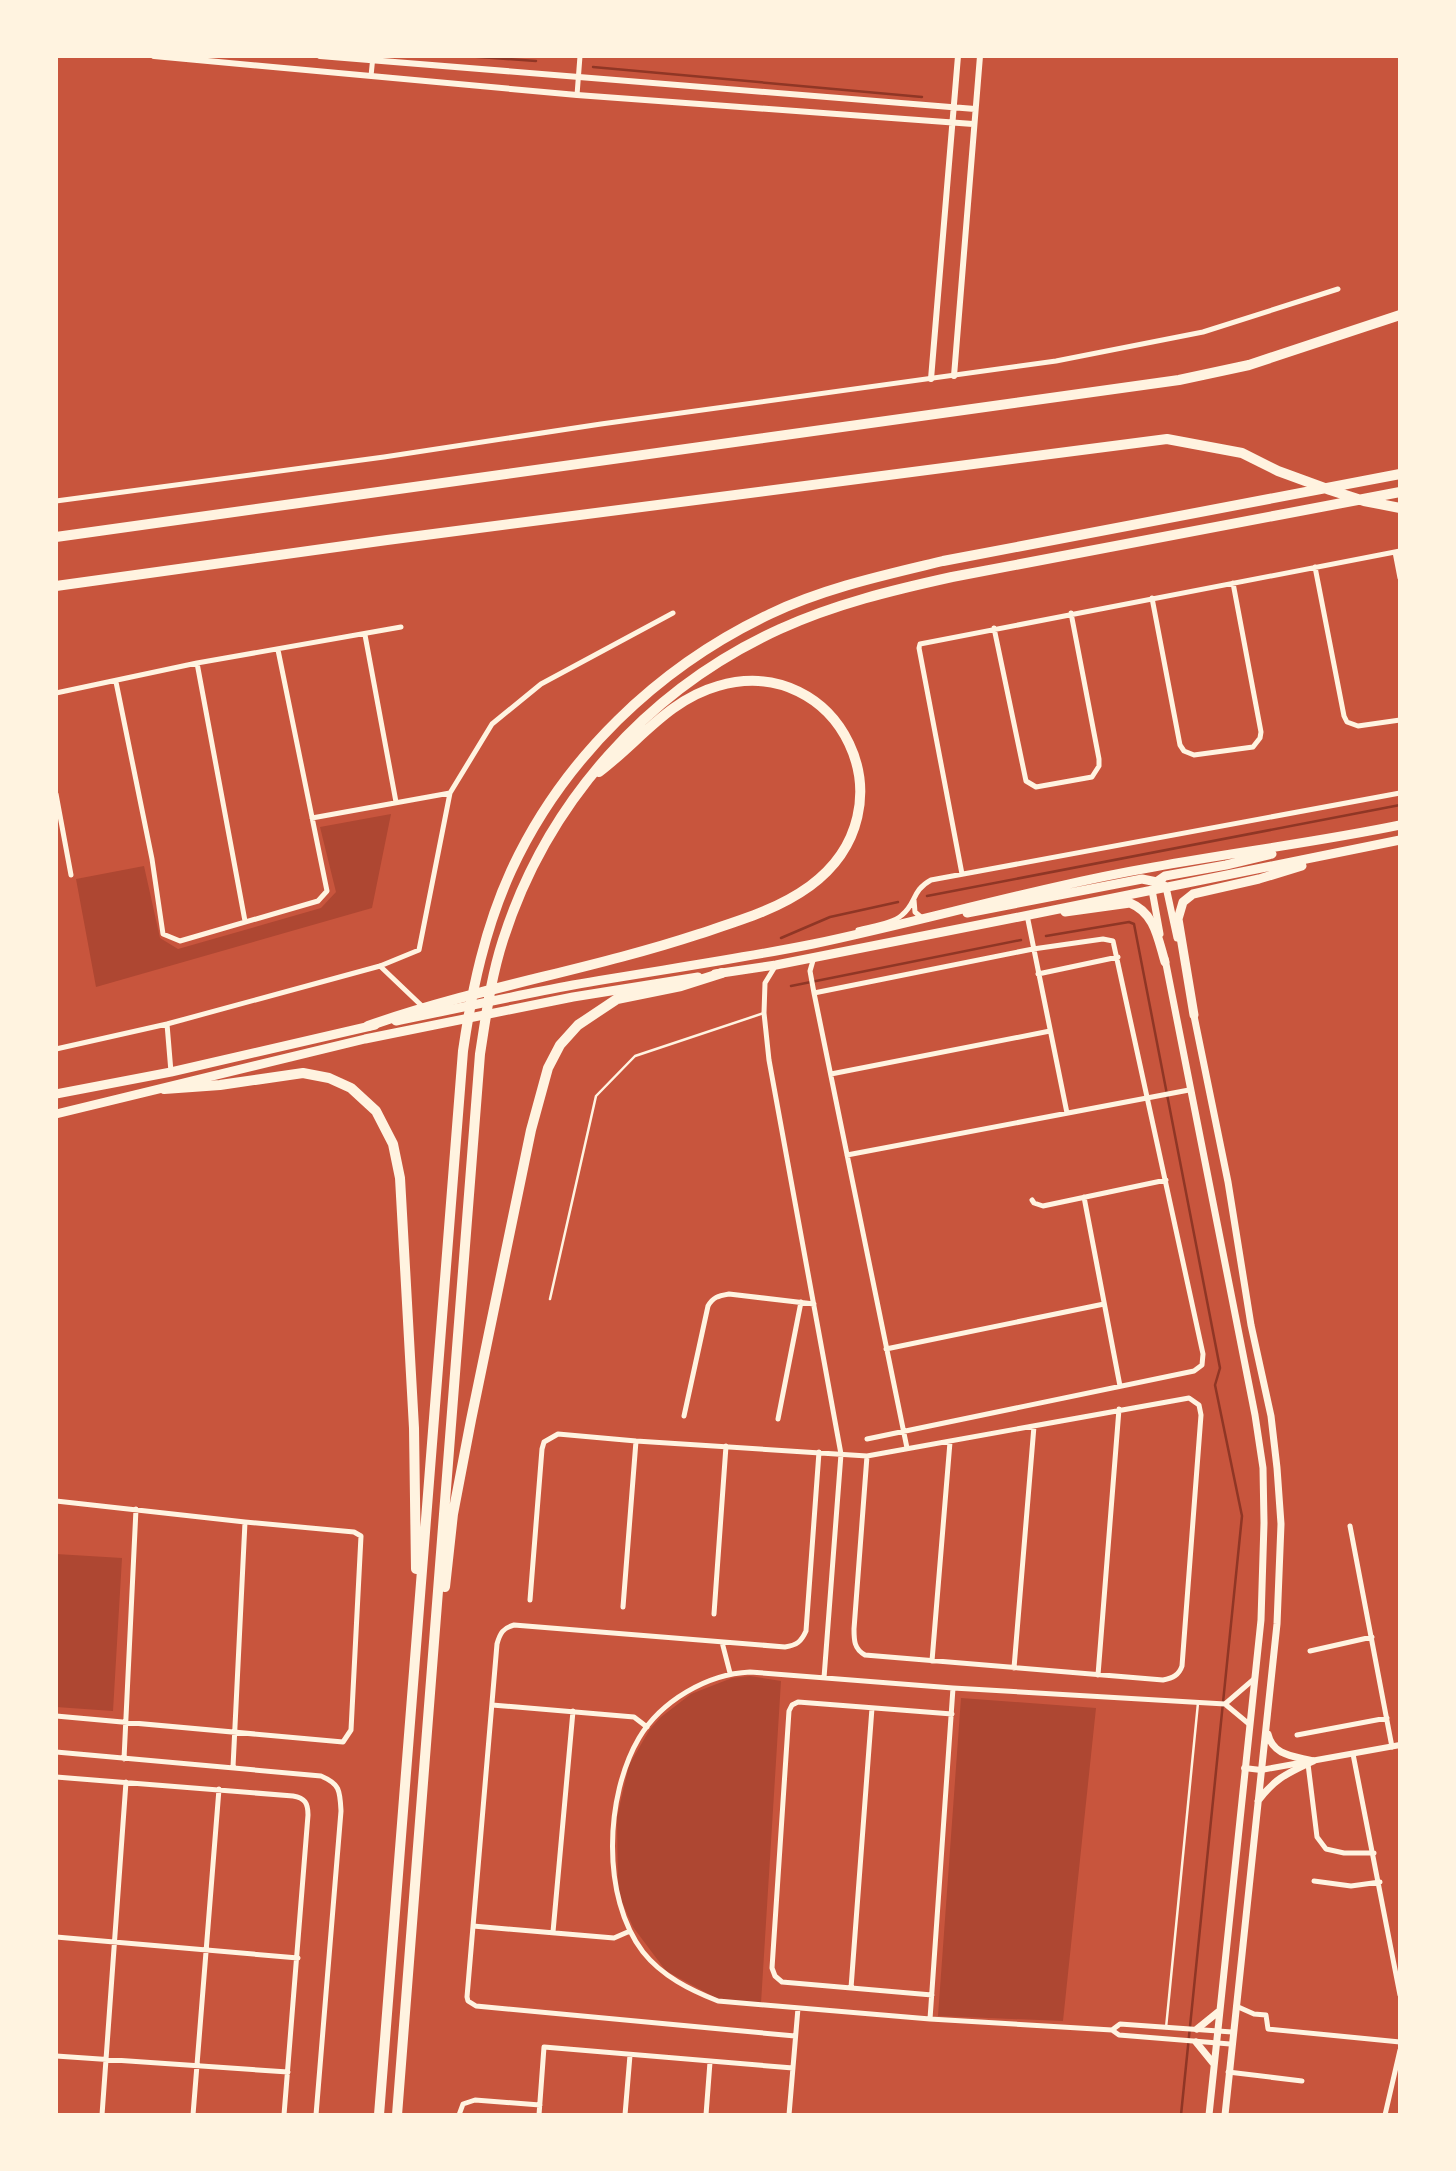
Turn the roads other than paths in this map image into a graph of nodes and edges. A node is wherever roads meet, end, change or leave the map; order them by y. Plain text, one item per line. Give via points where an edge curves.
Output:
1 (154, 56) edge
2 (320, 56) edge
3 (580, 56) edge
4 (957, 56) edge
5 (980, 56) edge
6 (169, 57) edge
7 (372, 58) edge
8 (371, 76) junction
9 (578, 77) junction
10 (577, 95) junction
11 (953, 107) junction
12 (975, 109) junction
13 (952, 122) junction
14 (973, 124) junction
15 (1338, 289) dead end
16 (1400, 315) edge
17 (954, 376) junction
18 (931, 379) junction
19 (1400, 474) edge
20 (1400, 492) edge
21 (56, 501) edge
22 (1400, 508) edge
23 (56, 537) edge
24 (1397, 551) edge
25 (1315, 567) junction
26 (1400, 578) edge
27 (1233, 583) junction
28 (56, 586) edge
29 (1152, 598) junction
30 (673, 612) dead end
31 (1071, 613) junction
32 (401, 628) dead end
33 (993, 628) junction
34 (365, 635) junction
35 (278, 650) junction
36 (197, 663) junction
37 (116, 682) junction
38 (56, 693) edge
39 (1400, 720) edge
40 (583, 785) junction
41 (450, 793) junction
42 (1400, 793) edge
43 (56, 794) edge
44 (396, 802) junction
45 (312, 818) junction
46 (1400, 825) edge
47 (1328, 840) junction
48 (1400, 840) edge
49 (1347, 851) junction
50 (962, 874) junction
51 (71, 875) dead end
52 (1154, 886) junction
53 (1166, 887) junction
54 (913, 897) junction
55 (1040, 913) junction
56 (1027, 915) junction
57 (941, 916) junction
58 (925, 920) junction
59 (245, 921) junction
60 (811, 944) junction
61 (1033, 948) junction
62 (814, 957) junction
63 (1118, 957) junction
64 (1165, 962) junction
65 (776, 965) junction
66 (380, 966) junction
67 (722, 973) junction
68 (1038, 974) junction
69 (814, 990) junction
70 (423, 1007) junction
71 (764, 1013) junction
72 (1194, 1015) junction
73 (167, 1024) junction
74 (369, 1026) junction
75 (1050, 1031) junction
76 (56, 1049) edge
77 (171, 1072) junction
78 (831, 1073) junction
79 (164, 1089) junction
80 (1189, 1090) junction
81 (56, 1094) edge
82 (1149, 1098) junction
83 (1067, 1113) junction
84 (56, 1114) edge
85 (847, 1155) junction
86 (1166, 1180) junction
87 (1083, 1197) junction
88 (1032, 1200) dead end
89 (550, 1299) dead end
90 (801, 1302) junction
91 (814, 1304) junction
92 (1104, 1304) junction
93 (886, 1349) junction
94 (1120, 1386) junction
95 (1119, 1409) junction
96 (684, 1416) dead end
97 (778, 1419) dead end
98 (1034, 1426) junction
99 (902, 1430) junction
100 (867, 1439) dead end
101 (636, 1441) junction
102 (950, 1442) junction
103 (726, 1446) junction
104 (907, 1448) junction
105 (820, 1452) junction
106 (841, 1454) junction
107 (867, 1456) junction
108 (56, 1501) edge
109 (136, 1508) junction
110 (245, 1522) junction
111 (1350, 1526) dead end
112 (530, 1600) dead end
113 (624, 1607) dead end
114 (714, 1614) dead end
115 (418, 1619) junction
116 (1372, 1637) junction
117 (722, 1642) junction
118 (1310, 1651) dead end
119 (932, 1661) junction
120 (1014, 1668) junction
121 (730, 1673) junction
122 (1098, 1675) junction
123 (824, 1678) junction
124 (1254, 1679) junction
125 (953, 1688) junction
126 (1198, 1703) junction
127 (1225, 1704) junction
128 (492, 1705) junction
129 (872, 1708) junction
130 (573, 1712) junction
131 (951, 1714) junction
132 (56, 1716) edge
133 (1387, 1718) junction
134 (126, 1721) junction
135 (1249, 1724) junction
136 (647, 1727) junction
137 (1267, 1727) junction
138 (236, 1732) junction
139 (428, 1732) junction
140 (1297, 1734) dead end
141 (1396, 1746) edge
142 (56, 1752) edge
143 (1353, 1754) junction
144 (124, 1759) junction
145 (1311, 1762) junction
146 (233, 1767) junction
147 (1244, 1769) junction
148 (1261, 1770) junction
149 (56, 1777) edge
150 (126, 1782) junction
151 (219, 1789) junction
152 (1257, 1802) junction
153 (1374, 1853) junction
154 (1314, 1881) dead end
155 (1380, 1882) junction
156 (473, 1926) junction
157 (630, 1931) junction
158 (554, 1932) junction
159 (56, 1937) edge
160 (114, 1942) junction
161 (206, 1950) junction
162 (298, 1958) junction
163 (851, 1988) junction
164 (1400, 1994) edge
165 (932, 1995) junction
166 (1235, 2006) junction
167 (798, 2007) junction
168 (1219, 2011) junction
169 (930, 2019) junction
170 (1166, 2028) junction
171 (1196, 2029) junction
172 (1112, 2030) junction
173 (1217, 2030) junction
174 (1232, 2032) junction
175 (795, 2036) junction
176 (1195, 2042) junction
177 (1400, 2042) edge
178 (1215, 2043) junction
179 (1230, 2044) junction
180 (1400, 2050) edge
181 (630, 2055) junction
182 (56, 2056) edge
183 (107, 2060) junction
184 (710, 2062) junction
185 (1213, 2063) junction
186 (197, 2066) junction
187 (793, 2068) junction
188 (288, 2072) junction
189 (1228, 2072) junction
190 (1302, 2081) dead end
191 (540, 2105) junction
192 (102, 2115) edge
193 (193, 2115) edge
194 (284, 2115) edge
195 (316, 2115) edge
196 (379, 2115) edge
197 (397, 2115) edge
198 (458, 2115) edge
199 (539, 2115) edge
200 (625, 2115) edge
201 (706, 2115) edge
202 (789, 2115) edge
203 (1209, 2115) edge
204 (1225, 2115) edge
205 (1385, 2115) edge

1 - 6 street
2 - 7 street
3 - 9 street
4 - 11 street
5 - 12 street
6 - 8 street
7 - 8 street
7 - 9 street
8 - 10 street
9 - 10 street
9 - 11 street
10 - 13 street
11 - 12 street
11 - 13 street
12 - 14 street
13 - 14 street
13 - 18 street
14 - 17 street
15 - 17 street via 1203,332
16 - 23 highway via 1249,365 1179,380
17 - 18 street
18 - 21 street
19 - 115 highway via 943,561 821,594 724,638 680,667 599,739 565,781 511,871 478,967 463,1051
20 - 40 highway via 952,578 830,609 767,635 690,681 615,746
22 - 28 highway via 1330,491 1242,453 1167,439
24 - 25 street
24 - 26 street
25 - 27 street
25 - 39 street via 1347,722 1358,726
27 - 29 street
27 - 29 street via 1261,732 1253,747 1194,755 1184,751
29 - 31 street
30 - 41 street via 541,684 492,724
31 - 33 street
31 - 33 street via 1099,759 1092,777 1036,787 1026,781
32 - 34 street
33 - 50 street via 925,641 919,648
34 - 35 street
34 - 44 street
35 - 36 street
35 - 45 street
36 - 37 street
36 - 59 street
37 - 38 street
37 - 59 street via 163,934 180,941
40 - 70 highway via 676,706 719,686 756,682 795,692 829,714 852,747 861,800 852,839 840,857 810,886 777,906 603,963
40 - 139 highway via 531,871 495,970 486,1011 475,1102
41 - 44 street
41 - 66 street via 419,950
42 - 50 street
43 - 51 street
44 - 45 street
45 - 59 street via 327,891 318,901
46 - 47 highway
47 - 52 highway via 1174,874
47 - 57 highway via 1155,866
48 - 49 highway
49 - 53 highway
49 - 72 highway via 1193,894 1182,902 1178,919
50 - 54 street via 932,880 920,886
52 - 53 highway
52 - 55 highway
52 - 57 highway via 1142,879
52 - 64 main road
53 - 72 main road
54 - 58 street via 915,912
54 - 60 street via 897,919
55 - 56 highway
55 - 64 highway via 1130,903 1151,919
56 - 61 street
56 - 62 highway
57 - 58 highway
58 - 60 highway
60 - 74 highway
61 - 63 street via 1113,940
61 - 68 street
61 - 69 street
62 - 65 highway
62 - 69 street
63 - 68 street
63 - 82 street
64 - 80 main road
65 - 67 highway
65 - 71 street via 765,983
66 - 70 street
66 - 73 street
67 - 79 highway via 573,997 366,1039
67 - 139 highway via 617,999 578,1025 548,1068 531,1130 453,1514
68 - 75 street
69 - 78 street
70 - 74 highway
71 - 89 lane via 635,1056 596,1096
71 - 91 street via 777,1112
72 - 137 main road via 1278,1468 1281,1524
73 - 76 street
73 - 77 street
74 - 77 highway
75 - 78 street
75 - 83 street
77 - 81 highway
78 - 85 street
79 - 84 highway
79 - 115 highway via 303,1073 329,1078 351,1088 376,1111 393,1144 400,1178 414,1428
80 - 82 street
80 - 124 main road via 1263,1468 1261,1620
82 - 83 street
82 - 86 street
83 - 85 street
85 - 93 street
86 - 87 street
86 - 94 street via 1202,1365 1194,1371
87 - 88 street via 1043,1206
87 - 92 street
90 - 91 street
90 - 96 street via 729,1294 712,1300
90 - 97 street
91 - 106 street
92 - 93 street
92 - 94 street
93 - 99 street
94 - 99 street
95 - 98 street
95 - 122 street
95 - 122 street via 1189,1398 1199,1405 1182,1666 1176,1676 1163,1680
98 - 102 street
98 - 120 street
99 - 100 street
99 - 104 street
101 - 103 street
101 - 112 street via 558,1434 544,1442
101 - 113 street
102 - 104 street
102 - 119 street
103 - 105 street
103 - 114 street
104 - 107 street
105 - 106 street
105 - 117 street via 802,1640 785,1647
106 - 107 street
106 - 123 street
107 - 119 street via 855,1645 865,1655
108 - 109 street
109 - 110 street
109 - 134 street
110 - 138 street
110 - 138 street via 360,1536 348,1737 340,1742
111 - 116 street
115 - 196 highway
116 - 118 street
116 - 133 street
117 - 121 street
117 - 128 street via 506,1627 497,1644
119 - 120 street
120 - 122 street
121 - 123 street
121 - 136 street via 688,1690
123 - 125 street
124 - 127 street
124 - 135 main road
125 - 126 street
125 - 131 street
126 - 127 street
126 - 170 lane
127 - 135 street
128 - 130 street
128 - 156 street
129 - 131 street
129 - 163 street
129 - 163 street via 798,1702 789,1711 772,1968 782,1982
130 - 136 street via 634,1717
130 - 158 street
131 - 165 street
132 - 134 street
133 - 140 street
133 - 141 street
134 - 138 street
134 - 144 street
135 - 147 main road
136 - 157 street via 625,1765 615,1816 612,1855 616,1893
137 - 145 main road via 1276,1752
137 - 148 main road
138 - 146 street
139 - 197 highway
141 - 143 street
142 - 144 street
143 - 145 street
143 - 153 street
144 - 146 street
145 - 148 street
145 - 152 main road via 1281,1775
145 - 153 street via 1317,1837 1326,1849
146 - 195 street via 321,1776 333,1781 340,1793
147 - 148 street
147 - 168 main road
148 - 152 main road
149 - 150 street
150 - 151 street
150 - 160 street
151 - 161 street
151 - 162 street via 293,1796 305,1802 308,1815
152 - 166 main road
153 - 155 street
154 - 155 street
155 - 164 street
156 - 158 street
156 - 175 street via 467,1997 476,2006
157 - 158 street via 614,1938
157 - 167 street via 664,1973 692,1990 718,2001
159 - 160 street
160 - 161 street
160 - 183 street
161 - 162 street
161 - 186 street
162 - 188 street
163 - 165 street
165 - 169 street
166 - 174 main road
166 - 177 street via 1266,2015 1268,2029
167 - 169 street
167 - 175 street
168 - 171 main road
168 - 173 main road
169 - 172 street
170 - 171 street
170 - 172 street via 1120,2024
171 - 173 street
172 - 176 street via 1119,2035
173 - 174 street
173 - 178 main road
174 - 179 main road
175 - 187 street
176 - 178 street
176 - 185 main road
178 - 179 street
178 - 185 main road
179 - 189 main road
180 - 205 street
181 - 184 street
181 - 191 street via 544,2047
181 - 200 street
182 - 183 street
183 - 186 street
183 - 192 street
184 - 187 street
184 - 201 street
185 - 203 main road
186 - 188 street
186 - 193 street
187 - 202 street
188 - 194 street
189 - 190 street
189 - 204 main road
191 - 198 street via 475,2100 464,2104
191 - 199 street

